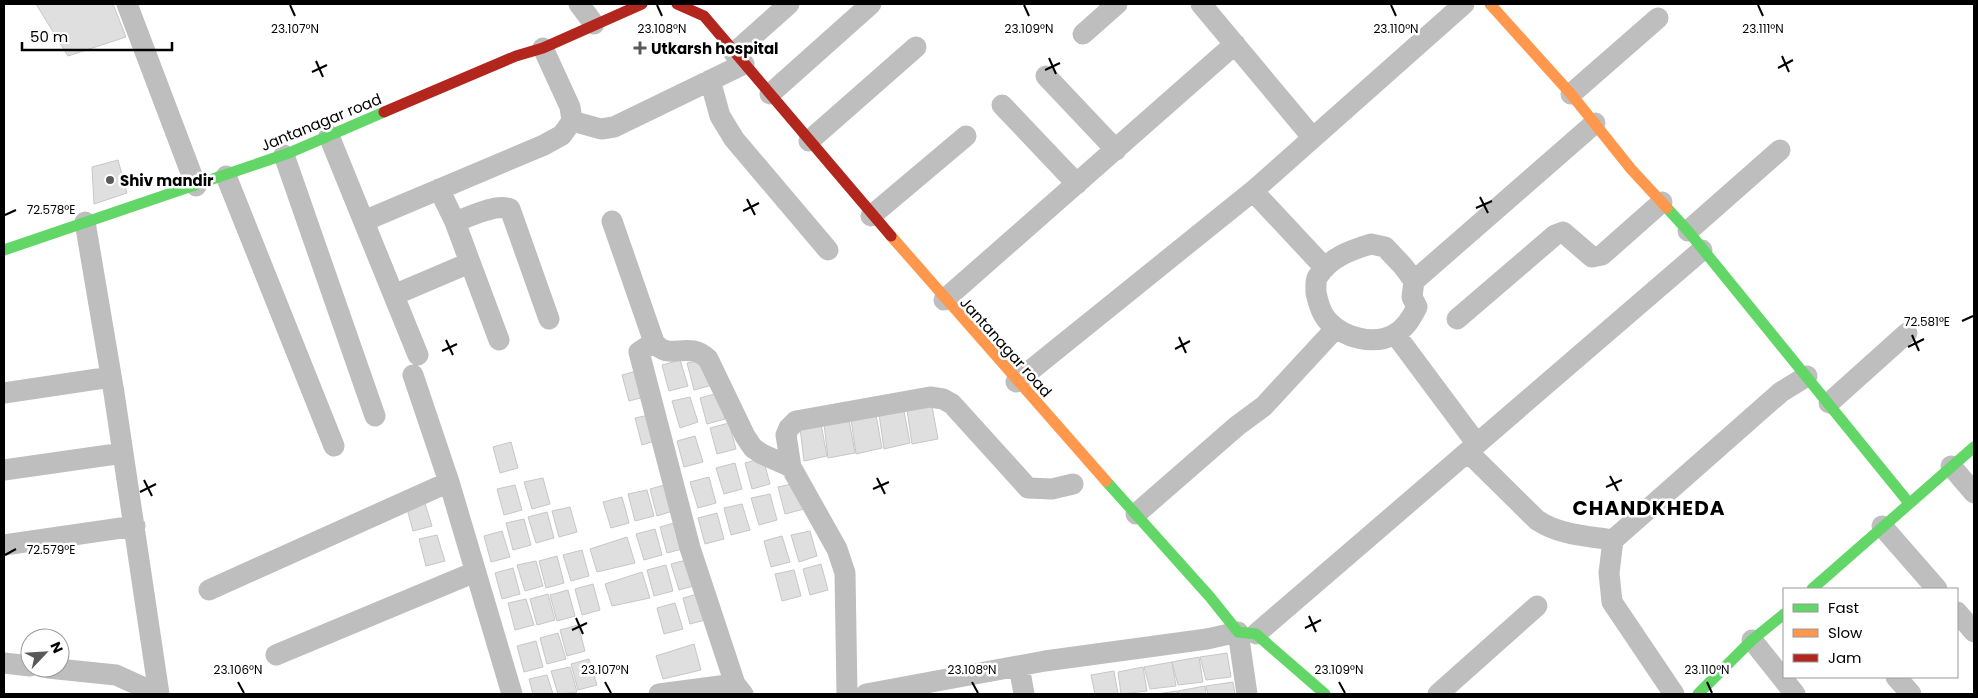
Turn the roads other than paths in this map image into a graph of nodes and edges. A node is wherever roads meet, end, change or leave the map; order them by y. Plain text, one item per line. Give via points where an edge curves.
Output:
1 (127, 4) edge
2 (579, 4) edge
3 (642, 4) edge
4 (677, 4) edge
5 (789, 4) edge
6 (871, 4) edge
7 (1117, 4) edge
8 (1464, 4) edge
9 (1490, 4) edge
10 (1207, 6) edge
11 (710, 10) edge
12 (1658, 18) dead end
13 (594, 24) junction
14 (1083, 34) dead end
15 (1235, 44) junction
16 (916, 47) dead end
17 (543, 48) junction
18 (739, 58) junction
19 (1046, 76) dead end
20 (710, 80) junction
21 (770, 94) junction
22 (1571, 94) junction
23 (1002, 105) dead end
24 (572, 121) junction
25 (1595, 123) junction
26 (329, 136) junction
27 (966, 136) dead end
28 (1313, 138) junction
29 (809, 141) junction
30 (1116, 150) junction
31 (1780, 150) dead end
32 (284, 155) junction
33 (226, 176) junction
34 (1077, 184) junction
35 (196, 186) junction
36 (439, 189) junction
37 (1253, 191) junction
38 (1662, 202) junction
39 (871, 216) junction
40 (364, 221) junction
41 (612, 221) dead end
42 (85, 222) junction
43 (455, 222) junction
44 (1688, 231) junction
45 (4, 250) edge
46 (828, 250) dead end
47 (1702, 250) junction
48 (469, 264) junction
49 (1325, 268) junction
50 (1414, 281) junction
51 (394, 295) junction
52 (944, 300) junction
53 (549, 319) dead end
54 (1458, 319) dead end
55 (1336, 328) junction
56 (1907, 333) dead end
57 (1395, 334) junction
58 (499, 340) dead end
59 (654, 342) junction
60 (1807, 376) junction
61 (111, 377) junction
62 (1016, 382) junction
63 (4, 392) edge
64 (1829, 403) junction
65 (375, 416) dead end
66 (334, 446) dead end
67 (1974, 447) edge
68 (1472, 448) junction
69 (123, 453) junction
70 (791, 466) junction
71 (1951, 466) junction
72 (4, 470) edge
73 (449, 482) junction
74 (1073, 484) dead end
75 (1974, 493) edge
76 (1909, 502) junction
77 (1136, 514) junction
78 (135, 526) junction
79 (1882, 526) junction
80 (1613, 540) junction
81 (4, 545) edge
82 (475, 572) junction
83 (1816, 588) edge
84 (1936, 588) edge
85 (210, 590) dead end
86 (1538, 606) dead end
87 (1958, 613) edge
88 (1783, 615) edge
89 (1974, 632) edge
90 (1247, 633) junction
91 (1752, 640) junction
92 (276, 655) dead end
93 (4, 663) edge
94 (20, 665) edge
95 (1019, 666) junction
96 (70, 670) edge
97 (1897, 678) edge
98 (739, 689) edge
99 (158, 694) edge
100 (512, 694) edge
101 (659, 694) edge
102 (847, 694) edge
103 (866, 694) edge
104 (1024, 694) edge
105 (1246, 694) edge
106 (1325, 694) edge
107 (1438, 694) edge
108 (1674, 694) edge
109 (1698, 694) edge
110 (1795, 694) edge
111 (1911, 694) edge

1 - 35 street
2 - 13 street
3 - 13 street, Jantanagar road
4 - 11 street, Jantanagar road
5 - 18 street
6 - 21 street
7 - 14 street
8 - 28 street
9 - 22 street
10 - 15 street
11 - 18 street, Jantanagar road
12 - 22 street
13 - 17 street, Jantanagar road
15 - 28 street
15 - 30 street
16 - 29 street
17 - 24 street via 570,107
17 - 26 street, Jantanagar road via 516,56
18 - 20 street
18 - 21 street, Jantanagar road
19 - 30 street
20 - 24 street via 614,127 601,129
20 - 46 street via 720,116 734,139
21 - 29 street, Jantanagar road
22 - 25 street
23 - 34 street
24 - 36 street via 562,135 544,145
25 - 38 street via 1630,169
25 - 50 street
26 - 32 street, Jantanagar road
26 - 40 street
27 - 39 street
28 - 37 street
29 - 39 street, Jantanagar road
30 - 34 street
31 - 44 street
32 - 33 street, Jantanagar road
32 - 65 street
33 - 35 street, Jantanagar road
33 - 66 street
34 - 52 street
35 - 42 street, Jantanagar road
36 - 40 street
36 - 43 street
37 - 49 street
37 - 62 street
38 - 44 street
38 - 54 street via 1596,258 1563,232 1555,234
39 - 52 street, Jantanagar road
40 - 51 street
41 - 59 street
42 - 45 street, Jantanagar road
42 - 61 street
43 - 48 street
43 - 53 street via 497,208 510,210
44 - 47 street
47 - 60 street
47 - 68 street
48 - 51 street
48 - 58 street
49 - 50 street via 1347,251 1371,244 1385,246
49 - 55 street via 1318,276 1318,300 1327,321
50 - 57 street via 1412,297 1417,307 1406,325
51 - 73 street
52 - 62 street, Jantanagar road
55 - 57 street via 1349,336 1365,339 1381,339
55 - 77 street via 1264,406 1236,426
56 - 64 street
57 - 68 street
59 - 70 street via 666,352 693,349 702,352 753,448
59 - 98 street via 639,352 690,548
60 - 64 street
60 - 80 street via 1781,392
61 - 63 street
61 - 69 street
62 - 77 street, Jantanagar road
64 - 76 street
67 - 71 street
68 - 80 street via 1547,527
68 - 90 street
69 - 72 street
69 - 78 street
70 - 74 street via 786,435 796,421 930,396 952,404 1028,488 1052,489
70 - 102 street via 837,549 845,573
71 - 75 street
71 - 76 street
73 - 82 street
73 - 85 street
76 - 79 street
77 - 90 street, Jantanagar road via 1210,597
78 - 81 street
78 - 99 street
79 - 83 street
79 - 84 street
80 - 108 street via 1609,573 1612,602
82 - 92 street
82 - 100 street
86 - 107 street
87 - 89 street
88 - 91 street
90 - 95 street
90 - 105 street
90 - 106 street, Jantanagar road
91 - 109 street
91 - 110 street
93 - 94 street
95 - 103 street
95 - 104 street
96 - 99 street via 116,675
97 - 111 street
98 - 101 street

